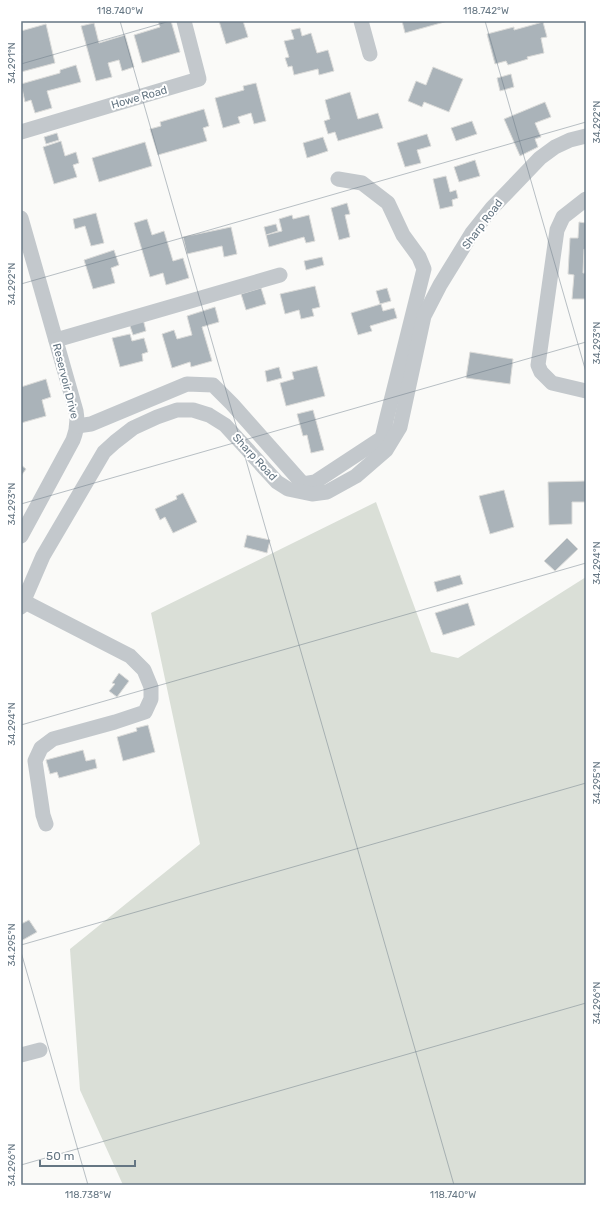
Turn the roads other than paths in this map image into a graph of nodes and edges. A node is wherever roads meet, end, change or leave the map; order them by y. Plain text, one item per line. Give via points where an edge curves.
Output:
1 (184, 21) edge
2 (361, 21) edge
3 (370, 54) dead end
4 (21, 132) edge
5 (586, 136) edge
6 (338, 179) dead end
7 (586, 199) edge
8 (21, 218) edge
9 (431, 253) dead end
10 (424, 269) junction
11 (280, 275) dead end
12 (56, 340) junction
13 (586, 392) edge
14 (77, 426) junction
15 (21, 536) edge
16 (22, 603) edge
17 (46, 824) dead end
18 (40, 1050) dead end
19 (21, 1055) edge

1 - 4 street, Howe Road via 199,79
2 - 3 street
5 - 16 street, Sharp Road via 554,147 540,158 472,233 424,316 400,427 386,450 356,476 327,492 312,494 288,489 277,482 225,425 210,415 193,410 177,410 157,417 133,428 104,452 43,556
6 - 10 street via 362,184 388,203 403,235 419,257
7 - 13 street via 563,217 558,230 538,365 552,383
8 - 12 street, Reservoir Drive
9 - 10 street
10 - 14 street via 382,438 315,482 302,484 213,385 187,384 91,424
11 - 12 street
12 - 14 street, Reservoir Drive via 76,411
14 - 15 street, Reservoir Drive via 73,440
16 - 17 street via 130,656 144,670 151,687 151,699 145,712 53,739 41,748 35,761
18 - 19 street

